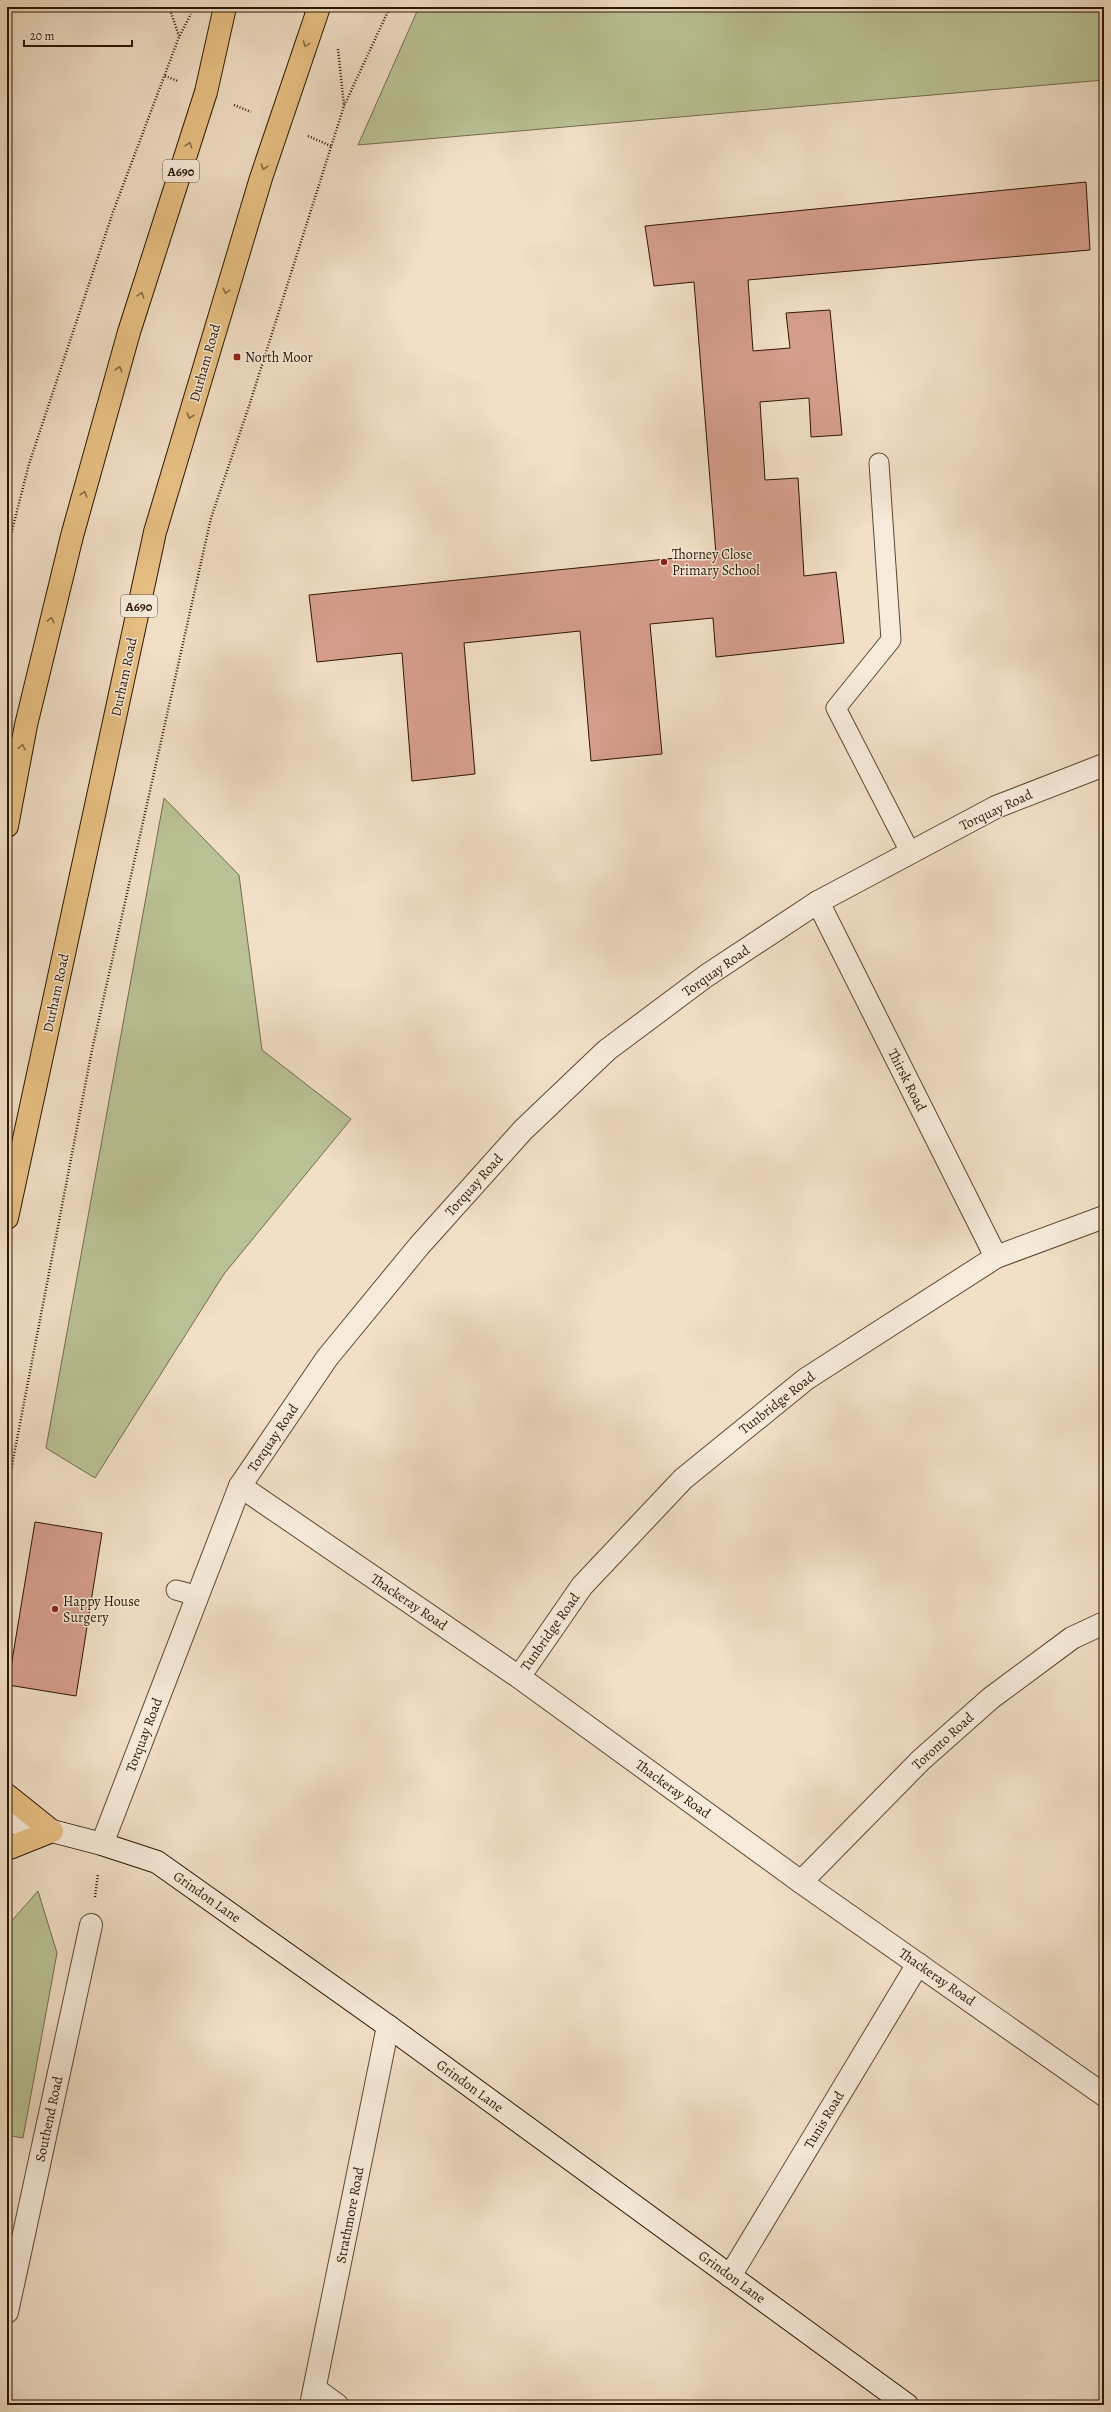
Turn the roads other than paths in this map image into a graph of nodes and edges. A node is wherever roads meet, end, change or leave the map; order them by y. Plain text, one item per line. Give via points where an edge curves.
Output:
1 (225, 7) edge
2 (319, 7) edge
3 (879, 463) dead end
4 (1104, 765) edge
5 (7, 826) edge
6 (910, 852) junction
7 (818, 902) junction
8 (1104, 1217) edge
9 (7, 1218) edge
10 (996, 1257) junction
11 (240, 1486) junction
12 (176, 1590) dead end
13 (198, 1596) junction
14 (1104, 1623) edge
15 (519, 1677) junction
16 (7, 1795) edge
17 (7, 1822) edge
18 (52, 1831) junction
19 (102, 1844) junction
20 (7, 1850) edge
21 (801, 1882) junction
22 (92, 1925) road end
23 (918, 1964) junction
24 (388, 2026) junction
25 (1104, 2095) edge
26 (730, 2276) junction
27 (7, 2312) edge
28 (313, 2397) edge
29 (337, 2405) edge
30 (906, 2405) edge

5 -> 1 highway, A690 via 26,724 72,536 129,332 206,92
2 -> 9 highway, Durham Road / A690 via 250,213 155,532
3 - 6 lane via 891,640 836,708
4 - 6 street, Torquay Road via 996,807
6 - 7 street, Torquay Road
7 - 10 street, Thirsk Road
7 - 11 street, Torquay Road via 706,976 607,1050 523,1130 419,1246 327,1358
8 - 10 street, Tunbridge Road
10 - 15 street, Tunbridge Road via 806,1379 683,1479 582,1586
11 - 13 street, Torquay Road
11 - 15 street, Thackeray Road
12 - 13 lane
13 - 19 street, Torquay Road
14 - 21 street, Toronto Road via 1072,1638 991,1698 921,1760
15 - 21 street, Thackeray Road
16 - 18 highway
17 - 18 street, Grindon Lane
18 - 19 street, Grindon Lane
18 - 20 highway
19 - 24 street, Grindon Lane via 157,1862
21 - 23 street, Thackeray Road
22 - 27 street, Southend Road
23 - 25 street, Thackeray Road
23 - 26 street, Tunis Road
24 - 26 street, Grindon Lane
24 - 28 street, Strathmore Road
26 - 30 street, Grindon Lane
28 - 29 street

